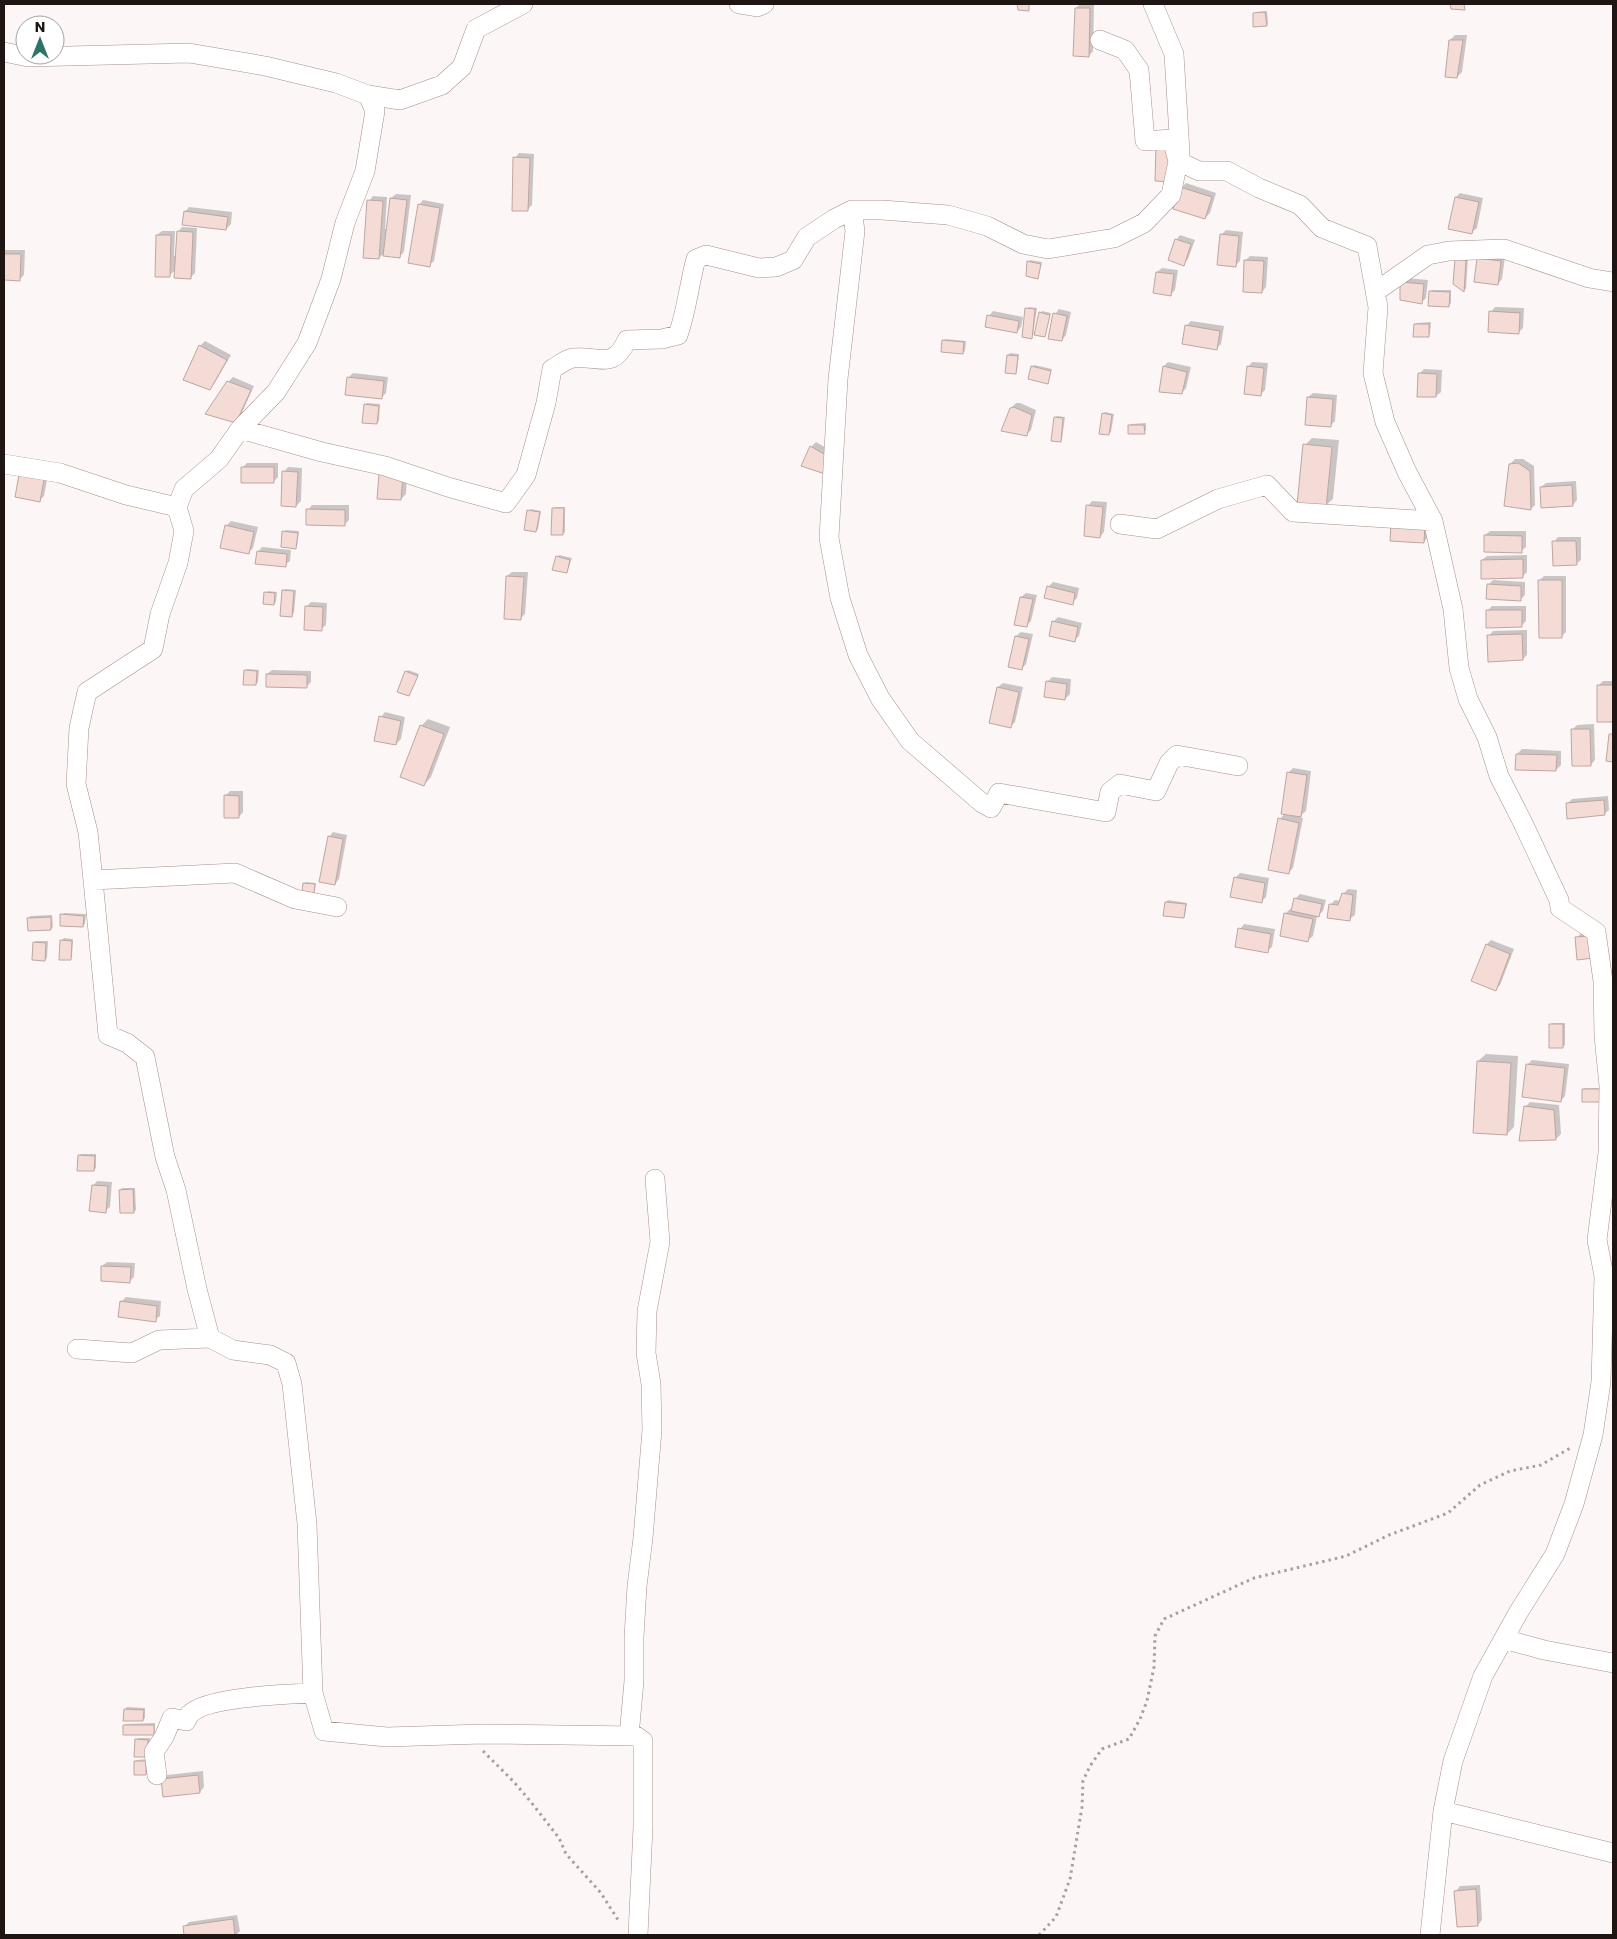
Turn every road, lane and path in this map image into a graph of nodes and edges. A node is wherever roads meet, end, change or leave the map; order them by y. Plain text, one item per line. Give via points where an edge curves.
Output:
1 (523, 4) edge
2 (739, 4) edge
3 (764, 4) edge
4 (1153, 4) edge
5 (1100, 40) dead end
6 (4, 52) edge
7 (368, 95) junction
8 (1178, 161) junction
9 (852, 210) junction
10 (1613, 282) edge
11 (1375, 292) junction
12 (240, 430) junction
13 (4, 464) edge
14 (177, 507) junction
15 (1433, 521) junction
16 (1120, 524) dead end
17 (1238, 766) dead end
18 (93, 880) junction
19 (337, 906) dead end
20 (1605, 933) edge
21 (1610, 1054) edge
22 (655, 1178) dead end
23 (210, 1338) junction
24 (77, 1350) dead end
25 (1593, 1435) junction
26 (1504, 1639) junction
27 (1613, 1664) edge
28 (314, 1692) junction
29 (471, 1735) junction
30 (629, 1736) junction
31 (157, 1775) dead end
32 (1443, 1811) junction
33 (1613, 1854) edge
34 (630, 1931) edge
35 (1039, 1935) edge
36 (1430, 1935) edge

1 - 7 street via 476,29 462,67 442,85 400,100
2 - 3 street via 757,7
4 - 8 street via 1174,54
5 - 8 street via 1125,50 1139,70 1145,141 1172,138
6 - 7 street via 28,57 189,53 265,66 336,83
7 - 12 street via 375,111 365,172 345,223 331,279 307,343 276,392
8 - 9 street via 1171,195 1144,223 1114,238 1048,249 1023,244 988,226 948,215
8 - 11 street via 1199,171 1227,171 1300,205 1322,228 1367,246
9 - 12 street via 807,237 793,260 776,267 759,268 706,255 696,259 678,335 627,340 622,352 607,360 572,358 552,369 526,475 506,503 385,466
9 - 17 street via 855,231 838,378 829,538 840,598 858,655 880,698 910,741 992,808 999,793 1106,812 1110,792 1120,784 1156,791 1169,763 1177,755
10 - 11 street via 1589,278 1504,249 1449,251 1428,255
11 - 15 street via 1378,307 1373,373 1385,422
12 - 14 street via 219,460 184,489
13 - 14 street via 60,474
14 - 18 street via 184,531 153,649 87,692 79,728 76,784 88,832
15 - 16 street via 1293,512 1267,485 1218,499 1157,529
15 - 20 street via 1452,610 1459,668 1499,776 1560,908
18 - 19 street via 234,873 295,899
18 - 23 street via 108,1035 127,1043 145,1057 165,1157 176,1190 196,1290
20 - 21 street via 1603,981
21 - 25 street via 1608,1153 1597,1240 1604,1276 1601,1382
22 - 30 street via 660,1242 647,1311 646,1353 651,1384 652,1430 637,1594
23 - 24 street via 159,1340 132,1353
23 - 28 street via 234,1350 270,1355 286,1363 292,1384 307,1524
25 - 26 street via 1574,1504 1555,1554
25 - 35 path via 1541,1464 1510,1471 1480,1486 1448,1513 1389,1535 1346,1556 1254,1578 1164,1619 1155,1636 1154,1667 1140,1719 1129,1739 1102,1749 1083,1781 1070,1879 1056,1917
26 - 27 street
26 - 32 street via 1483,1676 1453,1761
28 - 29 street via 324,1731 387,1737
28 - 31 street via 235,1698 205,1706 190,1714 186,1721 172,1718 154,1752
29 - 30 street
29 - 34 path via 531,1802 566,1854
30 - 34 street via 643,1741 643,1826
32 - 33 street
32 - 36 street

